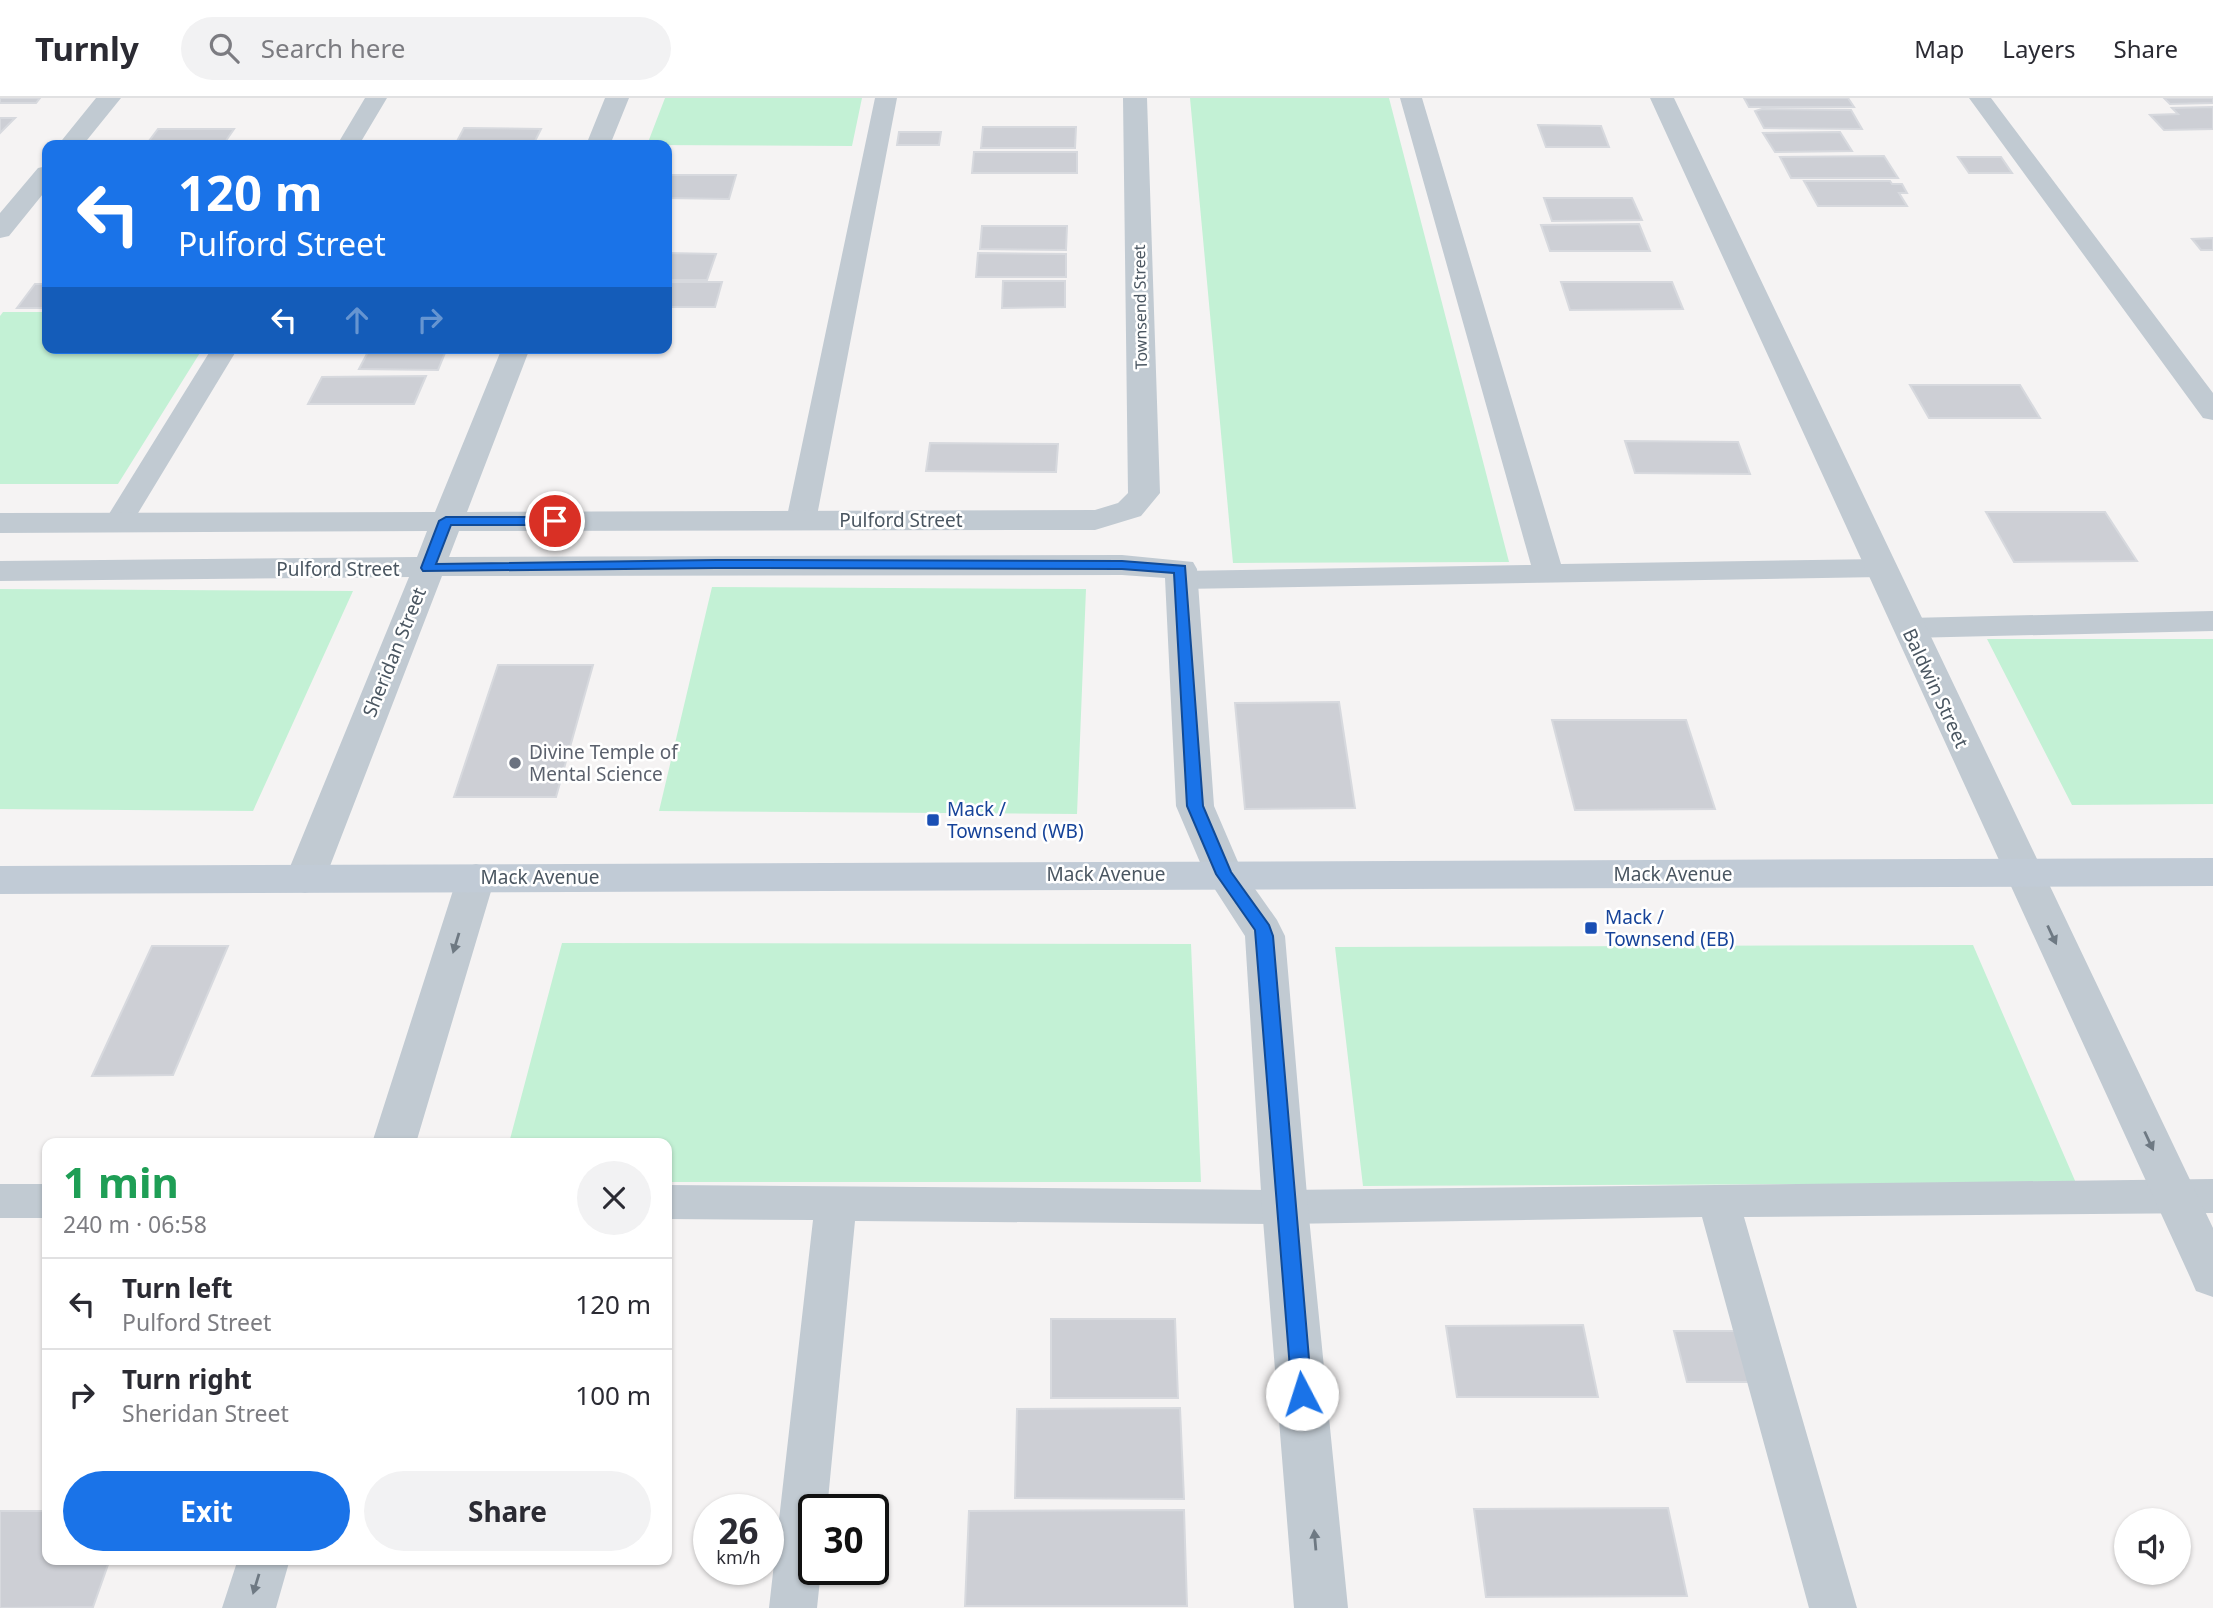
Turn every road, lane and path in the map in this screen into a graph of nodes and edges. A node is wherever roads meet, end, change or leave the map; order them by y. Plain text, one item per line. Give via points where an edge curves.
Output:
1 (109, 98) edge
2 (376, 98) edge
3 (617, 98) edge
4 (886, 98) edge
5 (1135, 98) edge
6 (1411, 98) edge
7 (1662, 98) edge
8 (1980, 98) edge
9 (74, 140) edge
10 (351, 140) edge
11 (600, 140) edge
12 (42, 179) edge
13 (0, 230) edge
14 (221, 354) edge
15 (514, 354) edge
16 (2213, 412) edge
17 (1129, 510) joint
18 (446, 521) junction
19 (800, 521) junction
20 (119, 522) junction
21 (0, 523) edge
22 (428, 568) junction
23 (1881, 568) junction
24 (0, 571) edge
25 (1181, 574) junction
26 (1549, 574) junction
27 (2213, 621) edge
28 (1909, 628) junction
29 (2213, 872) edge
30 (1224, 874) junction
31 (2023, 874) junction
32 (476, 878) junction
33 (304, 879) junction
34 (0, 880) edge
35 (396, 1138) edge
36 (2194, 1196) edge
37 (1718, 1200) junction
38 (0, 1201) edge
39 (42, 1201) edge
40 (672, 1202) edge
41 (835, 1202) junction
42 (1285, 1207) junction
43 (2213, 1277) edge
44 (262, 1565) edge
45 (249, 1608) edge
46 (793, 1608) edge
47 (1321, 1608) edge
48 (1833, 1608) edge

1 - 9 street
2 - 10 lane
3 - 11 street
4 - 19 lane
5 - 17 street, Townsend Street via 1144,493
6 - 26 lane
7 - 23 street, Baldwin Street
8 - 16 lane
12 - 13 street
14 - 20 lane
15 - 18 street, Sheridan Street
17 - 19 street, Pulford Street via 1094,520
18 - 19 street, Pulford Street
18 - 20 street, Pulford Street
18 - 22 street, Sheridan Street
20 - 21 street, Pulford Street
22 - 24 street, Pulford Street
22 - 25 street, Pulford Street via 1122,565
22 - 33 street, Sheridan Street
23 - 26 lane
23 - 28 street, Baldwin Street
25 - 26 lane
25 - 30 street via 1195,806
27 - 28 lane
28 - 31 street, Baldwin Street
29 - 31 main road, Mack Avenue
30 - 31 main road, Mack Avenue
30 - 32 main road, Mack Avenue
30 - 42 street via 1264,929
31 -> 36 street, Baldwin Street
32 - 33 main road, Mack Avenue
32 -> 35 street
33 - 34 main road, Mack Avenue
36 - 37 lane
36 - 43 street, Baldwin Street
37 - 42 lane
37 - 48 lane
38 - 39 lane
40 - 41 lane
41 - 42 lane
41 - 46 lane
47 -> 42 street
44 -> 45 street

